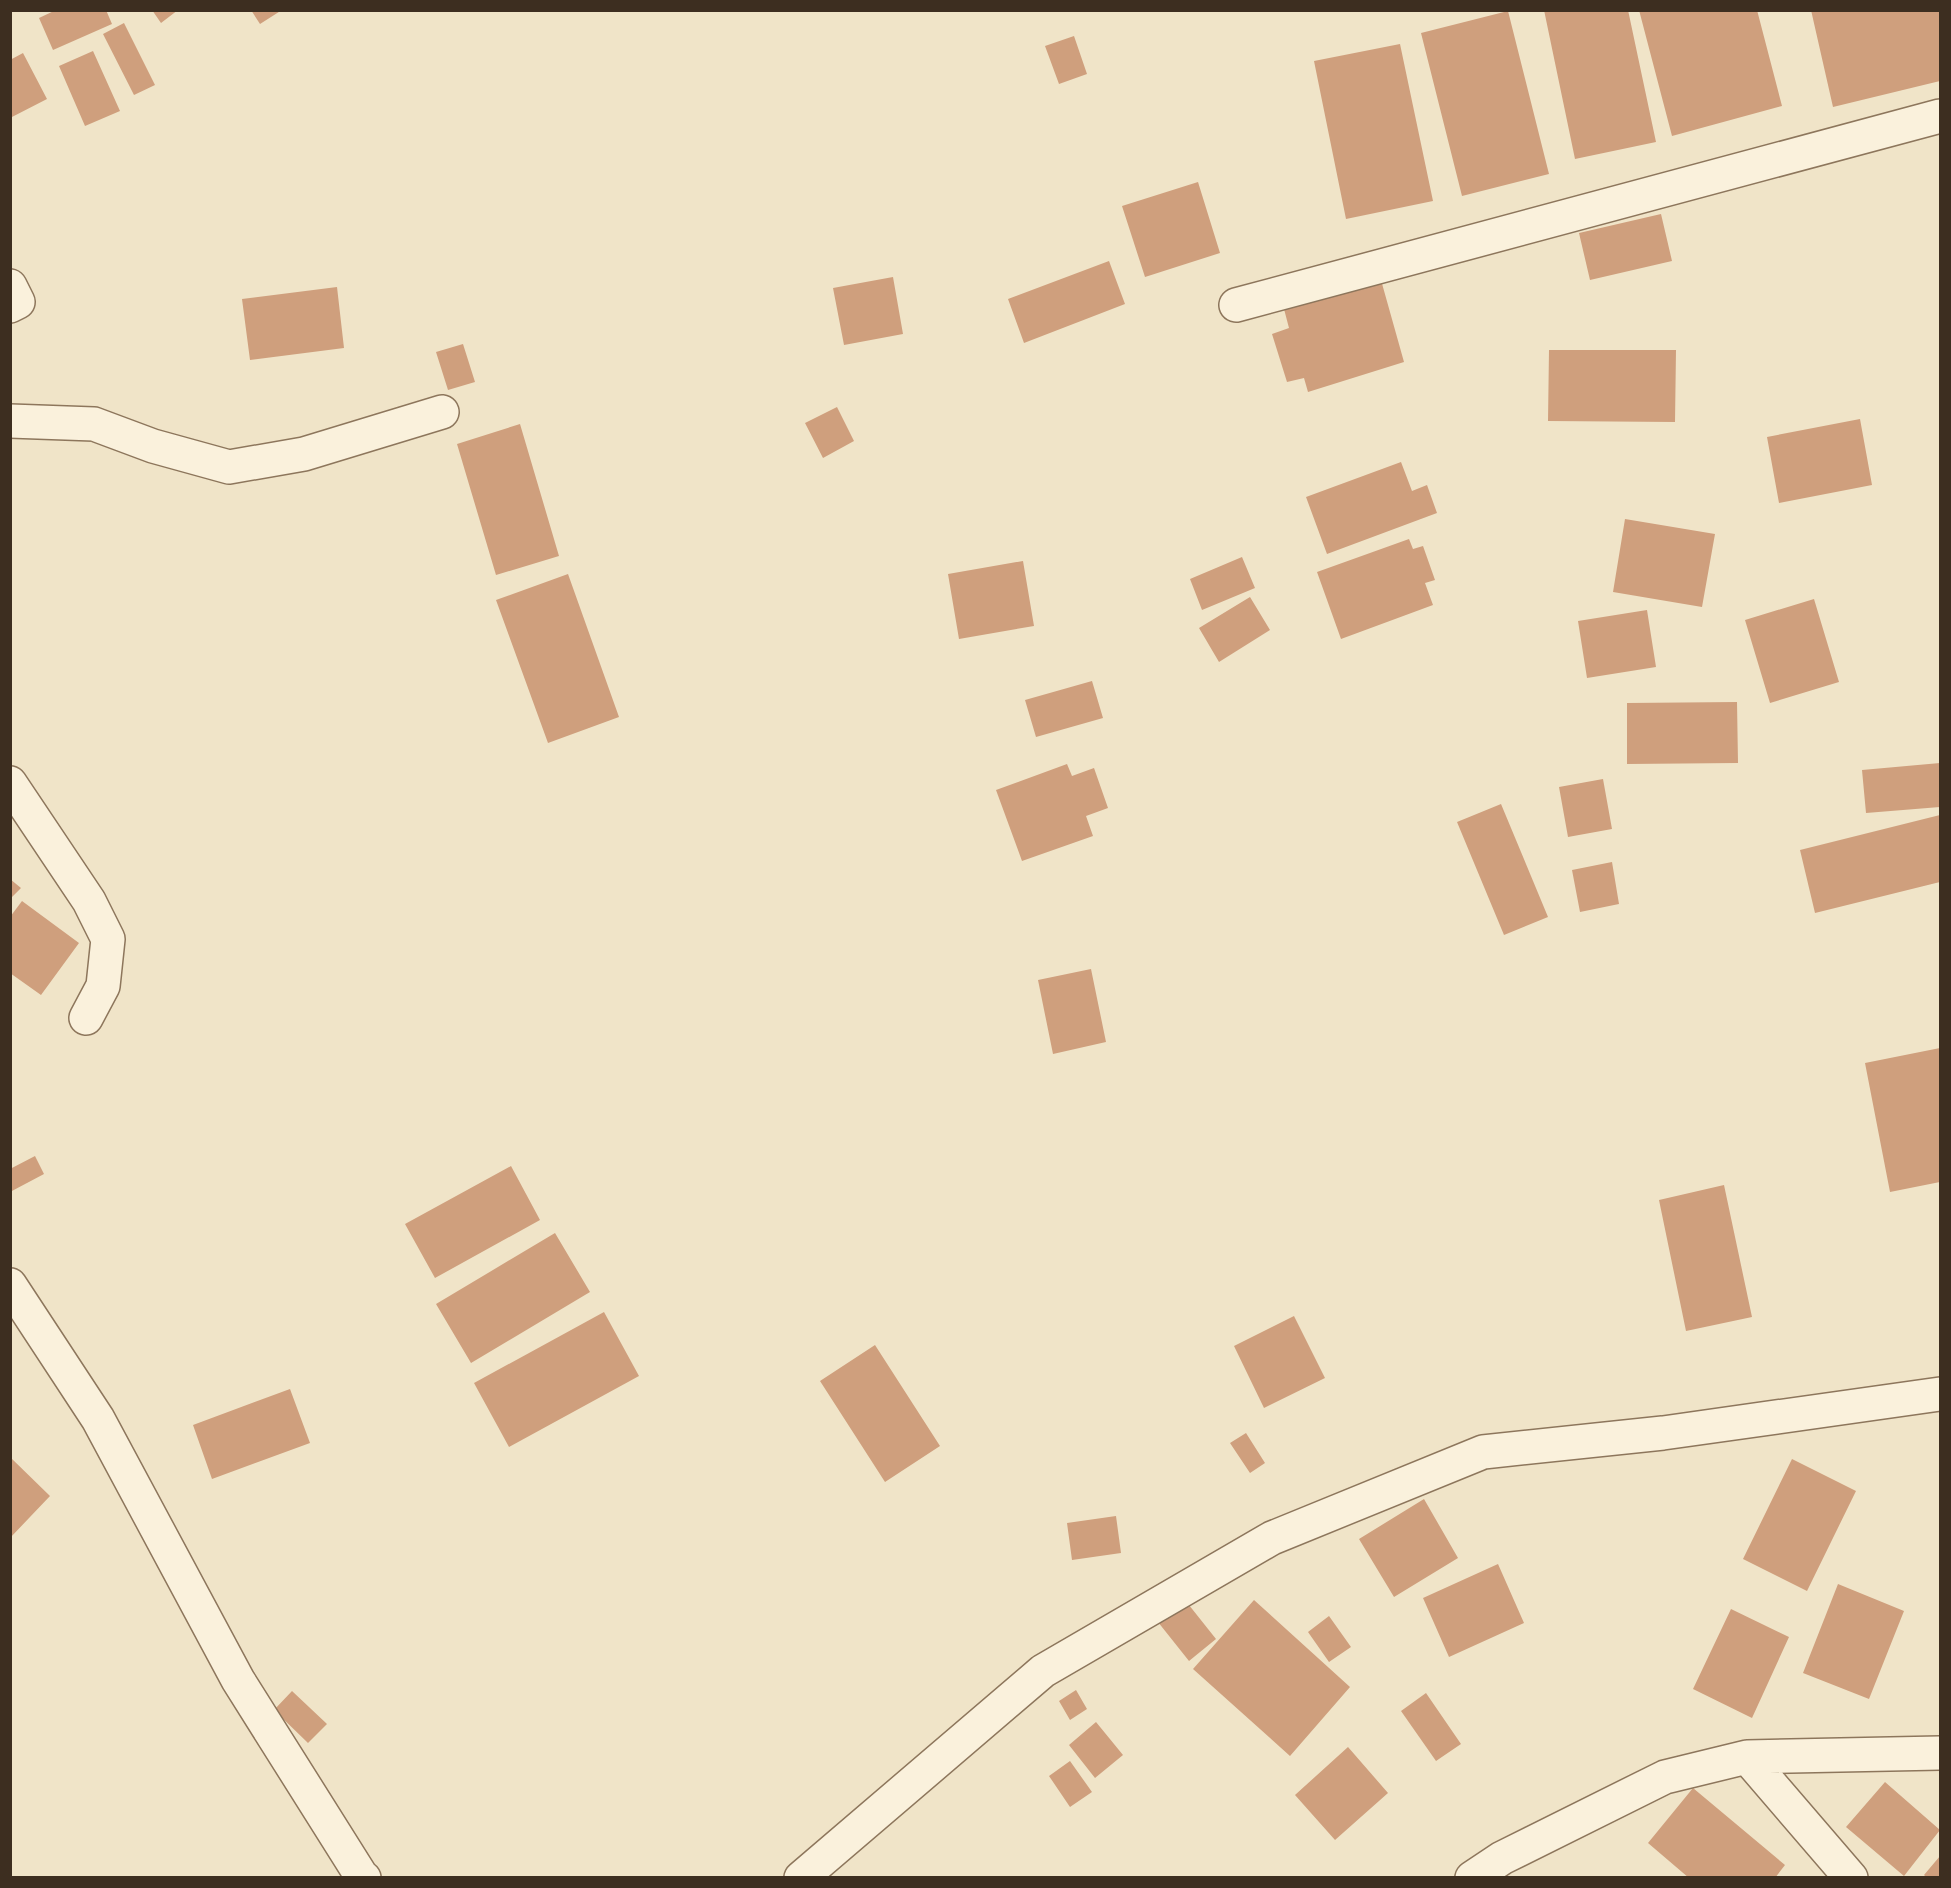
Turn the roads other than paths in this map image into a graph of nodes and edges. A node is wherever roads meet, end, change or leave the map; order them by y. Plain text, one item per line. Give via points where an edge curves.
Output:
1 (1941, 116) edge
2 (10, 285) edge
3 (1236, 304) dead end
4 (10, 306) edge
5 (441, 412) dead end
6 (10, 421) edge
7 (10, 783) edge
8 (86, 1018) dead end
9 (10, 1285) edge
10 (1941, 1395) edge
11 (1941, 1753) edge
12 (1748, 1757) junction
13 (364, 1878) edge
14 (801, 1878) edge
15 (814, 1878) edge
16 (837, 1878) edge
17 (1472, 1878) edge
18 (1851, 1878) edge

1 - 3 street
2 - 4 street via 18,302
5 - 6 street via 303,454 229,467 153,446 94,424
7 - 8 street via 89,901 108,939 103,986
9 - 13 street via 98,1419 238,1680
10 - 14 street via 1663,1433 1483,1452 1272,1539 1042,1671
11 - 12 street
12 - 17 street via 1665,1777 1502,1858
12 - 18 street
15 - 16 street

